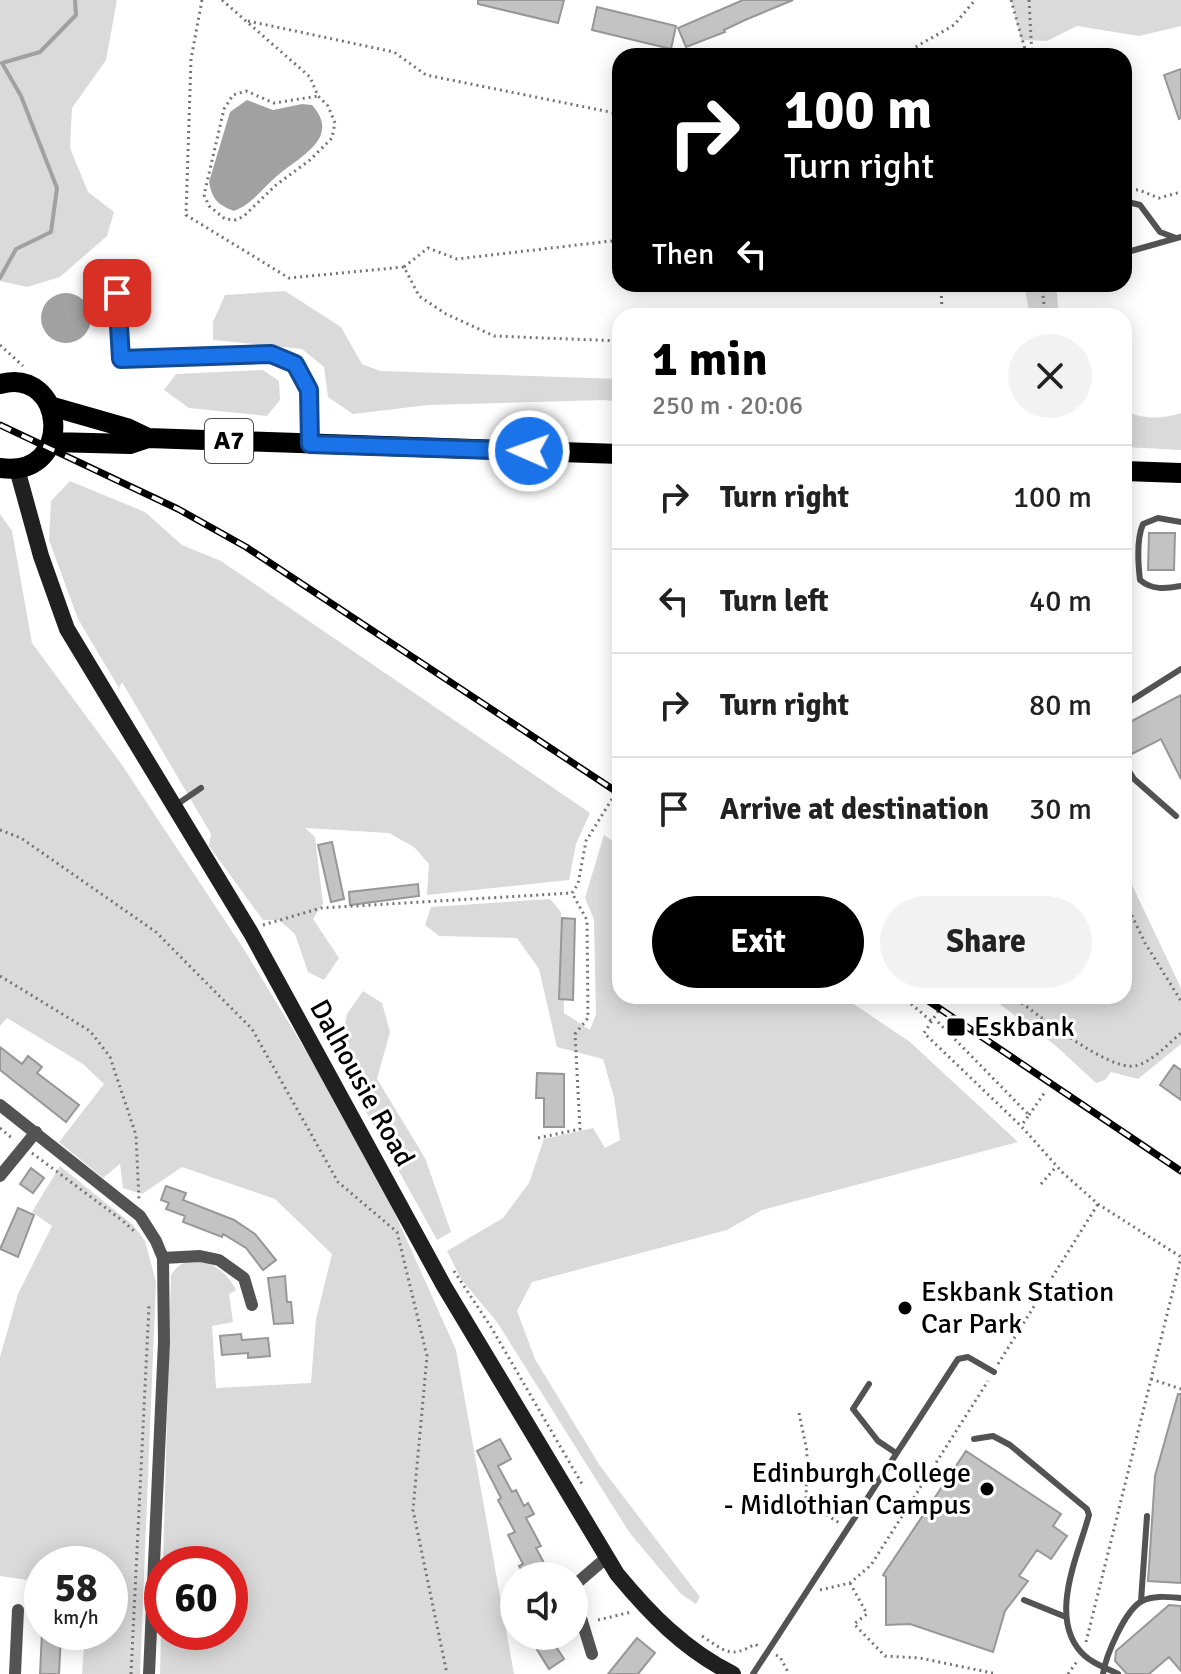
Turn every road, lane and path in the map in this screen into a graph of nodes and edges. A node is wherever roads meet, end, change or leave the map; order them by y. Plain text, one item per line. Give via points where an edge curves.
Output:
1 (202, 0) edge
2 (222, 0) edge
3 (975, 0) edge
4 (1011, 0) edge
5 (1029, 0) edge
6 (244, 20) junction
7 (914, 48) edge
8 (1026, 48) edge
9 (1029, 48) edge
10 (318, 96) junction
11 (612, 112) edge
12 (1132, 190) edge
13 (1181, 192) edge
14 (1132, 203) edge
15 (1178, 238) edge
16 (612, 241) edge
17 (1132, 251) edge
18 (404, 267) junction
19 (117, 293) dead end
20 (612, 341) edge
21 (0, 345) edge
22 (31, 373) dead end
23 (2, 378) edge
24 (50, 406) junction
25 (148, 438) junction
26 (52, 442) junction
27 (310, 444) junction
28 (612, 454) edge
29 (8, 468) edge
30 (1132, 471) edge
31 (1181, 473) edge
32 (1181, 522) edge
33 (1181, 586) edge
34 (1181, 669) edge
35 (1132, 700) edge
36 (1132, 776) edge
37 (201, 788) dead end
38 (612, 798) edge
39 (173, 807) junction
40 (1176, 816) dead end
41 (0, 830) edge
42 (572, 893) junction
43 (1132, 916) edge
44 (262, 926) dead end
45 (0, 976) edge
46 (1181, 1001) edge
47 (911, 1004) edge
48 (943, 1004) edge
49 (1024, 1004) edge
50 (931, 1021) junction
51 (938, 1022) dead end
52 (1181, 1033) edge
53 (1045, 1092) dead end
54 (0, 1105) edge
55 (1029, 1115) junction
56 (1021, 1126) junction
57 (0, 1128) edge
58 (36, 1132) junction
59 (538, 1138) dead end
60 (24, 1147) junction
61 (1057, 1165) junction
62 (0, 1176) edge
63 (1041, 1184) dead end
64 (1098, 1204) junction
65 (140, 1216) junction
66 (139, 1237) dead end
67 (1181, 1257) edge
68 (163, 1258) junction
69 (447, 1260) dead end
70 (149, 1304) dead end
71 (252, 1305) dead end
72 (994, 1372) junction
73 (1151, 1379) junction
74 (869, 1384) dead end
75 (1181, 1389) edge
76 (799, 1413) dead end
77 (974, 1439) dead end
78 (896, 1453) junction
79 (585, 1489) dead end
80 (1147, 1516) dead end
81 (847, 1528) junction
82 (606, 1558) junction
83 (588, 1574) edge
84 (850, 1583) junction
85 (805, 1594) junction
86 (1181, 1598) edge
87 (1024, 1600) dead end
88 (1141, 1601) junction
89 (646, 1609) junction
90 (18, 1610) dead end
91 (1066, 1617) junction
92 (598, 1620) joint
93 (588, 1623) edge
94 (702, 1636) dead end
95 (588, 1641) edge
96 (768, 1651) junction
97 (592, 1654) dead end
98 (1082, 1654) junction
99 (1104, 1671) edge
100 (15, 1674) edge
101 (131, 1674) edge
102 (149, 1674) edge
103 (447, 1674) edge
104 (733, 1674) edge
105 (753, 1674) edge
106 (789, 1674) edge
107 (997, 1674) edge
108 (1068, 1674) edge
109 (1118, 1674) edge

1 - 18 path via 191,59 186,215 289,278
2 - 6 path
3 - 7 path via 954,25
4 - 8 path
5 - 9 path
6 - 10 path via 310,77
6 - 11 path via 394,52 426,75
10 - 10 path via 335,123 332,138 244,216 225,219 216,213 204,195 224,109 233,95 246,91 274,103
12 - 13 path via 1159,198
14 - 15 lane via 1140,205 1160,232
15 - 17 lane
16 - 18 path via 457,259 428,248
18 - 20 path via 419,296 494,336
19 - 27 lane via 121,359 271,354 295,364 309,390
21 - 22 path
23 - 24 main road, A7 via 38,391
24 - 25 main road, A7
24 - 26 main road
25 - 26 main road, A7 via 130,444
25 - 27 main road, A7
26 - 29 main road via 40,458
27 - 28 main road, A7
29 - 39 main road, Dalhousie Road via 67,629
30 - 31 main road
32 - 33 lane via 1158,518 1143,524 1139,569 1140,580 1148,587
34 - 35 lane
36 - 40 lane
37 - 39 lane
38 - 42 path via 586,841
39 - 82 main road, Dalhousie Road via 251,933 444,1286
41 - 103 path via 21,838 156,932 252,1029 338,1182 397,1232 427,1356 413,1510
42 - 44 path via 321,908
42 - 59 path via 587,920 588,1018 575,1034 580,1129
43 - 46 path
45 - 65 path via 90,1031 110,1057 136,1135
47 - 50 path
48 - 50 path
49 - 52 path via 1100,1057 1122,1065 1148,1060
50 - 56 path via 924,1033
51 - 55 path
53 - 55 path
54 - 58 street
55 - 56 path
56 - 61 path
57 - 60 path
58 - 60 street
58 - 65 street
60 - 62 street
60 - 66 path
61 - 63 path
61 - 64 path
64 - 67 path
64 - 72 path
65 - 68 street
67 - 73 path
68 - 71 street via 219,1260 244,1278
68 - 102 street
69 - 79 path
70 - 101 path
72 - 78 lane via 968,1357 958,1359
72 - 84 path via 871,1565
73 - 75 path
73 - 98 path
74 - 78 lane via 853,1409 878,1441
76 - 81 path via 807,1451 806,1502
77 - 91 lane via 993,1436 1010,1445 1087,1509
78 - 81 lane
80 - 88 lane
81 - 85 lane
82 - 83 street
82 - 89 main road, Dalhousie Road
84 - 85 path
84 - 107 path via 867,1614 854,1624 885,1656
85 - 96 lane
86 - 88 lane
87 - 91 lane
88 - 99 lane via 1116,1634
89 - 92 path
89 - 104 main road, Dalhousie Road via 682,1643
90 - 100 street
91 - 98 lane
92 - 93 street
94 - 96 path via 726,1652 740,1653 755,1644
95 - 97 street
96 - 105 lane
96 - 106 path via 780,1657
98 - 99 lane
98 - 108 path
99 - 109 lane

